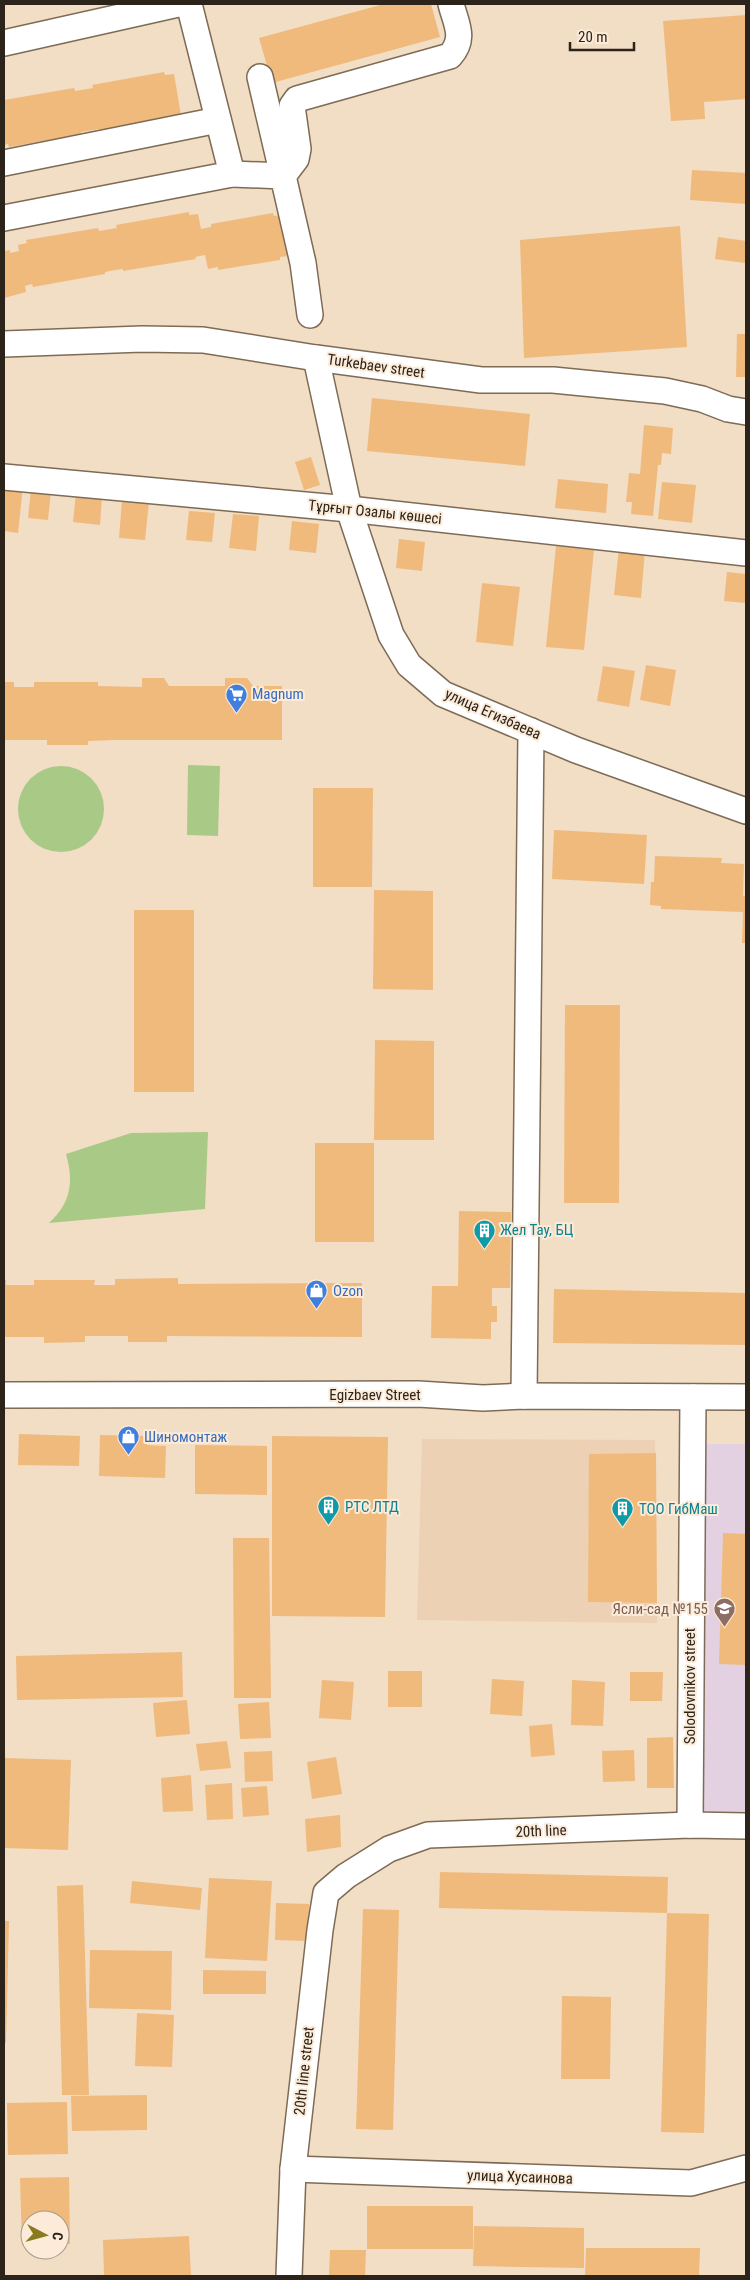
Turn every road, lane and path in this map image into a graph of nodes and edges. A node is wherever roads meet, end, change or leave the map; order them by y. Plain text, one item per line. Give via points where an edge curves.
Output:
1 (178, 4) edge
2 (188, 4) edge
3 (451, 4) edge
4 (4, 44) edge
5 (260, 77) dead end
6 (218, 120) junction
7 (4, 164) edge
8 (232, 174) junction
9 (283, 176) junction
10 (4, 218) edge
11 (310, 314) dead end
12 (4, 344) edge
13 (316, 358) junction
14 (746, 412) edge
15 (4, 477) edge
16 (349, 509) junction
17 (746, 553) edge
18 (531, 731) junction
19 (746, 811) edge
20 (4, 1396) edge
21 (524, 1396) junction
22 (692, 1397) junction
23 (746, 1397) edge
24 (690, 1825) junction
25 (746, 1826) edge
26 (346, 1876) joint
27 (746, 2168) edge
28 (293, 2170) junction
29 (289, 2276) edge

1 - 4 street
2 - 6 street
3 - 9 street via 460,36 458,47 450,56 297,99 292,106 292,115 298,149 296,159
5 - 9 street
6 - 7 street
6 - 8 street
8 - 9 street
8 - 10 street
9 - 11 street via 303,263
12 - 13 street, Turkebaev street via 203,340
13 - 14 street, Turkebaev street via 481,380 553,380 665,391
13 - 16 street, улица Егизбаева
15 - 16 street, Тұрғыт Озалы көшесі
16 - 17 street, Тұрғыт Озалы көшесі
16 - 18 street, улица Егизбаева via 391,635 409,665 443,694
18 - 19 street, улица Егизбаева
18 - 21 street
20 - 21 street, Egizbaev Street
21 - 22 street, Egizbaev Street
22 - 23 street, Egizbaev Street
22 - 24 street, Solodovnikov street
24 - 25 street, 20th line
24 - 26 street, 20th line via 428,1835 389,1848
26 - 28 street, 20th line street via 326,1893 321,1920
27 - 28 street, улица Хусаинова via 691,2183
28 - 29 street, 20th line street

